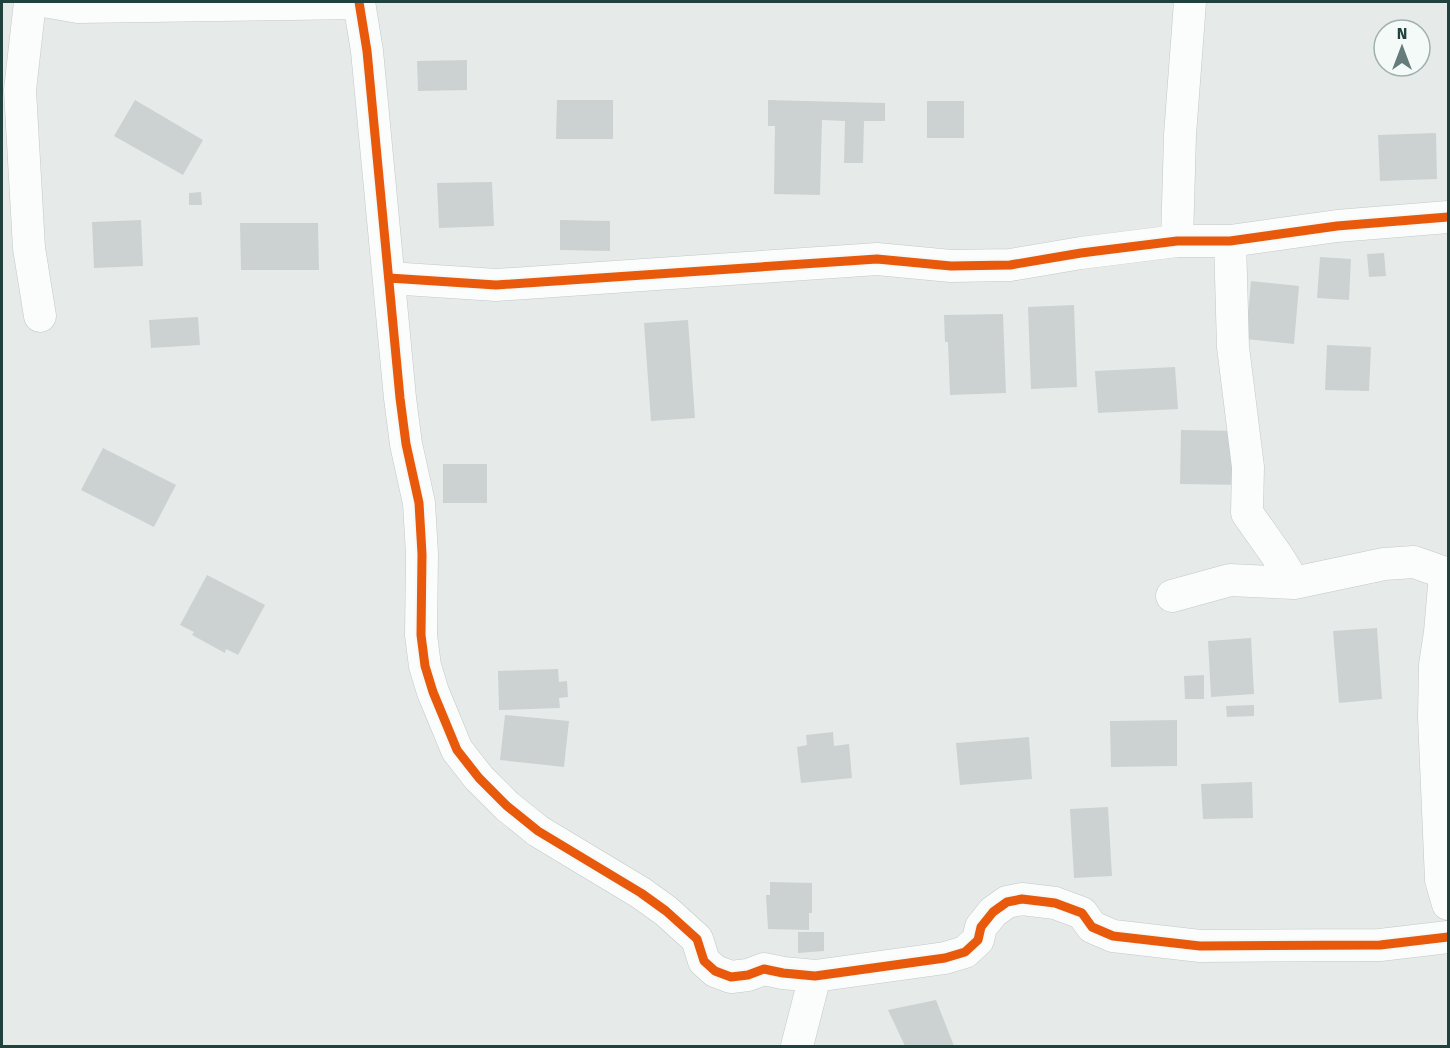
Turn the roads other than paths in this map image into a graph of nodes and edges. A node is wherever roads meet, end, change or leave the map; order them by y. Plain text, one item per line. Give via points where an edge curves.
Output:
1 (30, 2) edge
2 (49, 2) edge
3 (359, 2) edge
4 (1190, 2) edge
5 (1449, 217) edge
6 (1177, 241) junction
7 (1230, 241) junction
8 (389, 278) junction
9 (40, 316) dead end
10 (1447, 574) edge
11 (1294, 583) junction
12 (1172, 596) dead end
13 (1449, 904) edge
14 (1449, 937) edge
15 (815, 976) junction
16 (797, 1047) edge

1 - 9 street via 20,90 29,248
2 - 3 street via 78,8
3 - 8 street
4 - 6 street
5 - 7 street via 1337,226
6 - 7 street
6 - 8 street via 1010,265 951,266 878,259 496,285
7 - 11 street via 1233,346 1248,467 1247,513
8 - 15 street via 404,432 418,503 425,666 457,750 479,778 538,831 666,911 697,939 705,961 716,971 732,977 764,969
10 - 11 street via 1414,562 1384,564
10 - 13 street via 1435,665 1434,717 1441,880
11 - 12 street via 1230,580
14 - 15 street via 1380,945 1200,945 1113,936 1092,927 1082,912 1055,903 1022,899 1007,902 993,912 981,927 978,940 965,952 911,964
15 - 16 street

